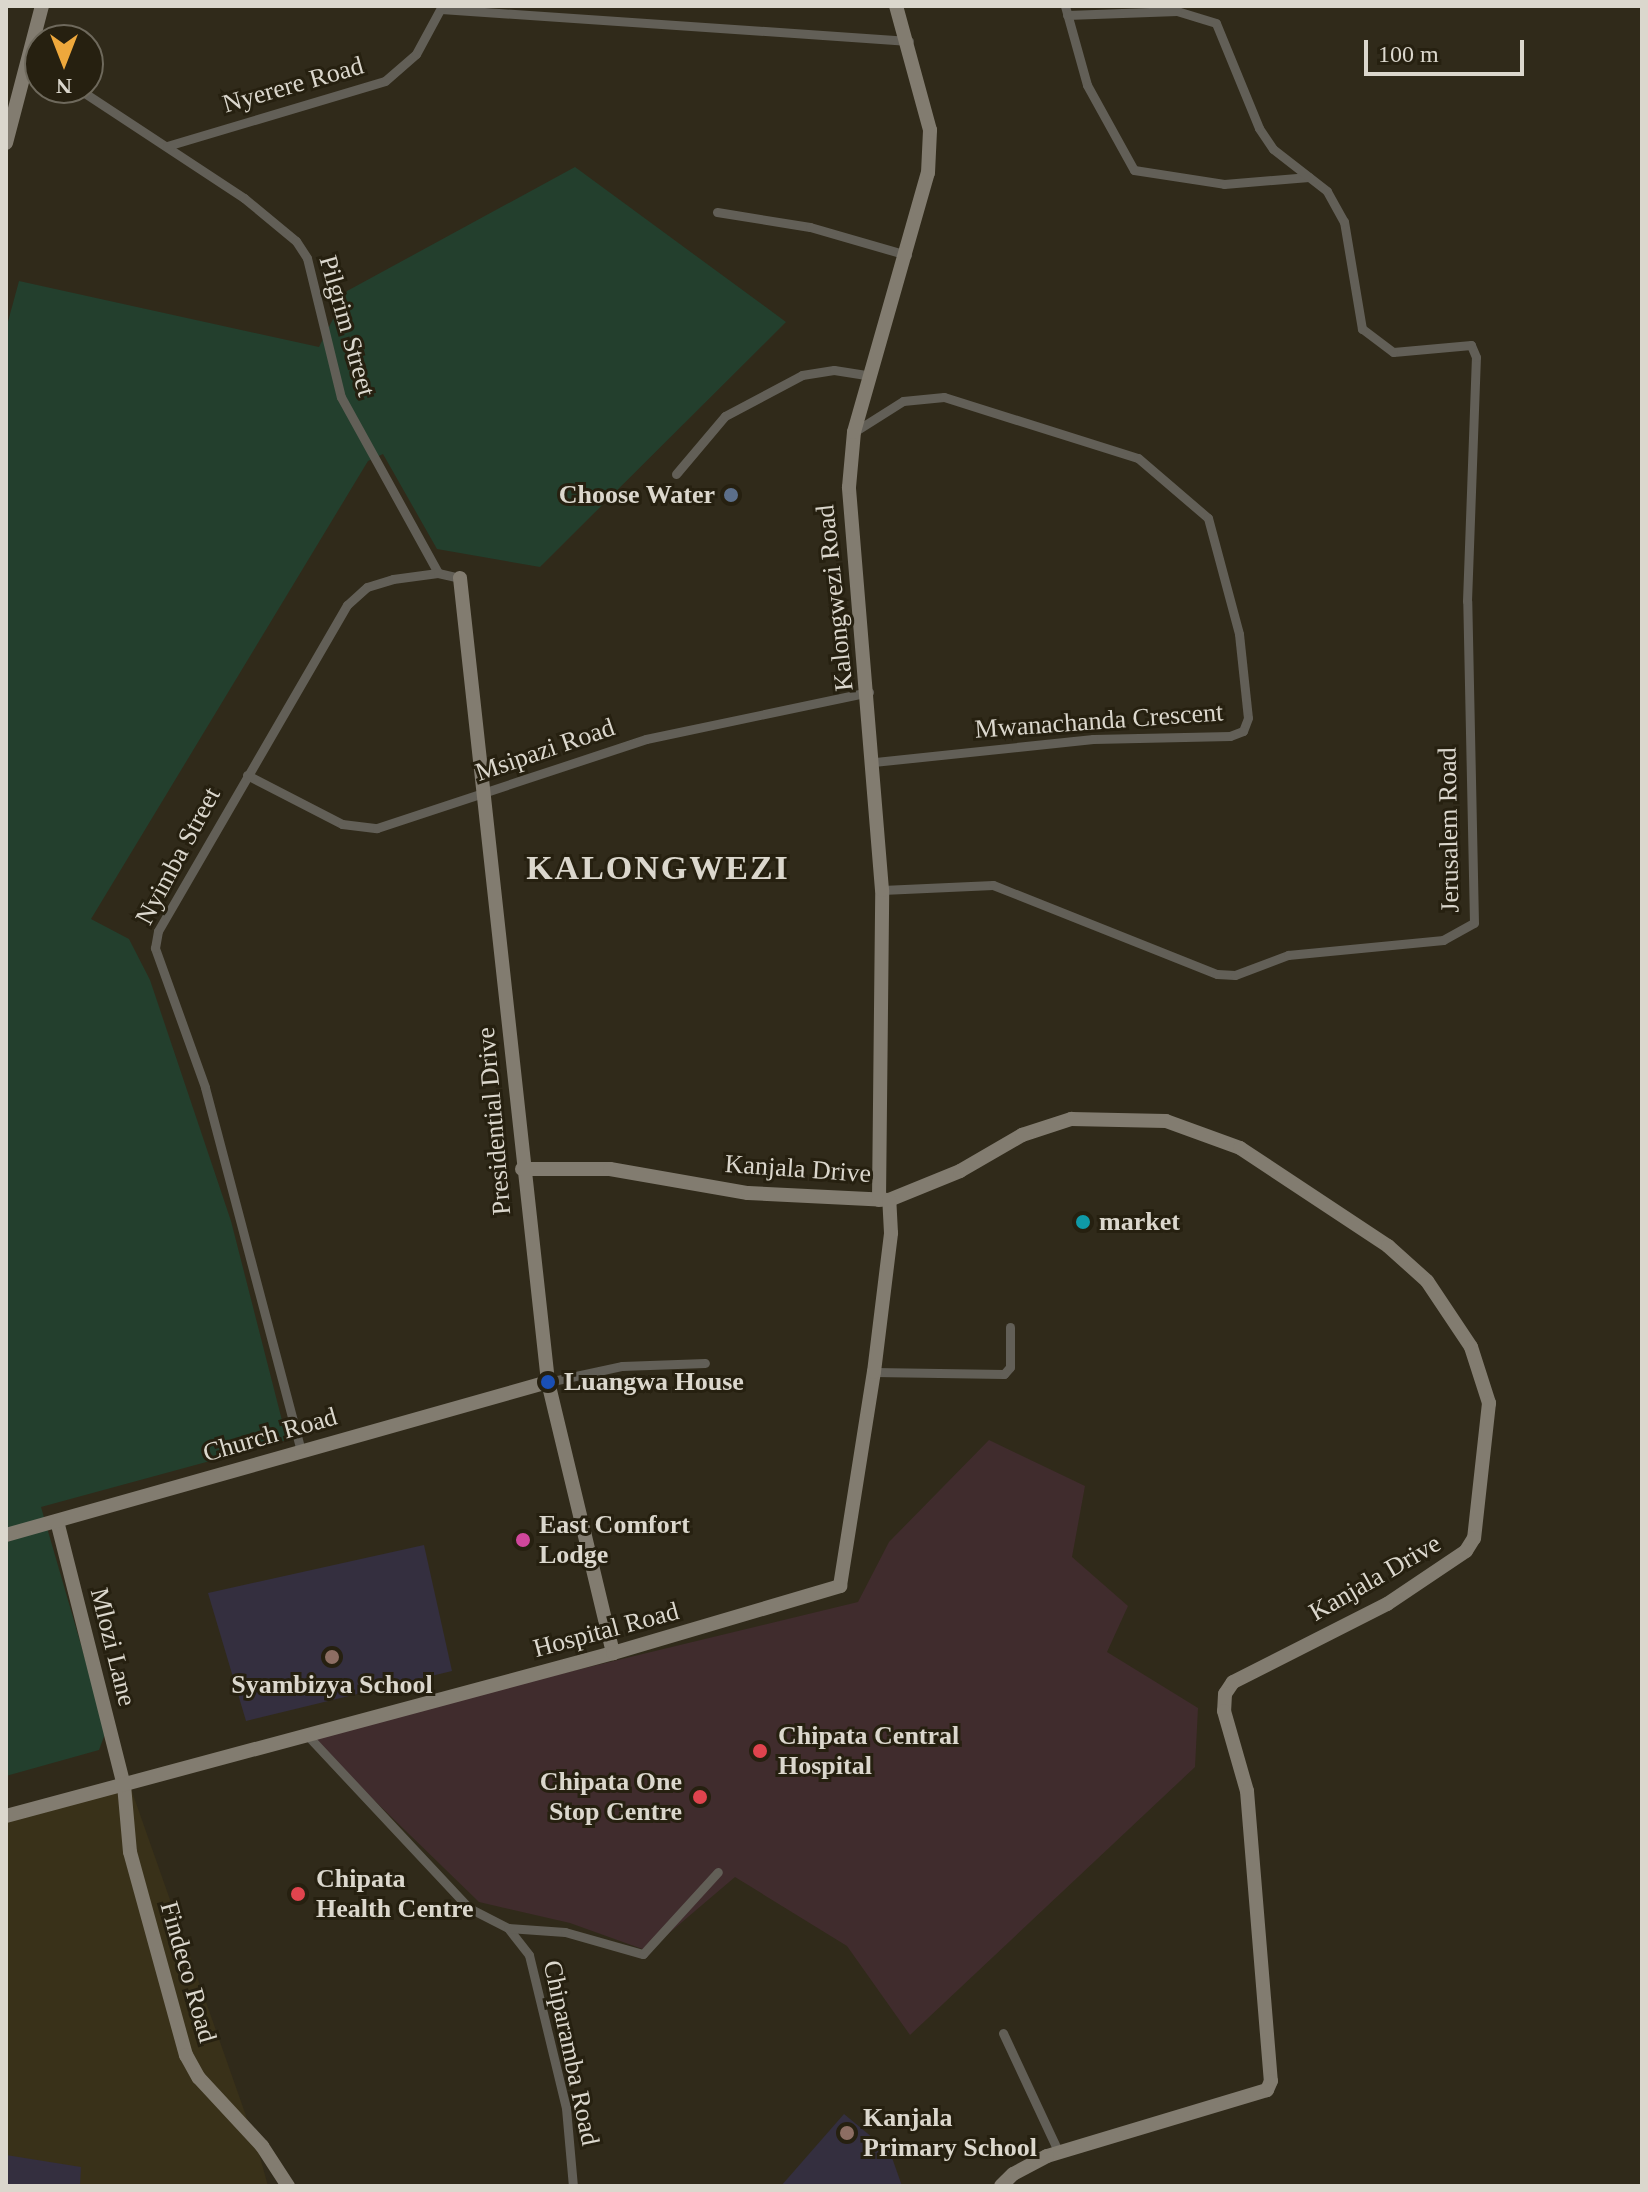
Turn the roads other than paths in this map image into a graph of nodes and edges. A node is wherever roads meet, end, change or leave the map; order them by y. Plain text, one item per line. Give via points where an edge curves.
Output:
1 (896, 6) edge
2 (442, 8) edge
3 (1066, 10) edge
4 (910, 42) junction
5 (24, 89) edge
6 (102, 104) edge
7 (8, 125) edge
8 (6, 143) edge
9 (167, 146) junction
10 (1309, 177) junction
11 (717, 212) dead end
12 (907, 255) junction
13 (871, 376) junction
14 (854, 432) junction
15 (676, 474) dead end
16 (438, 573) junction
17 (460, 578) joint
18 (869, 692) junction
19 (873, 762) junction
20 (247, 775) junction
21 (487, 794) junction
22 (882, 890) junction
23 (522, 1169) junction
24 (884, 1200) junction
25 (1010, 1327) dead end
26 (705, 1363) dead end
27 (874, 1372) junction
28 (548, 1382) junction
29 (301, 1451) junction
30 (57, 1521) junction
31 (6, 1535) edge
32 (613, 1653) junction
33 (307, 1735) junction
34 (124, 1785) junction
35 (6, 1816) edge
36 (718, 1872) dead end
37 (508, 1928) junction
38 (1003, 2033) dead end
39 (1059, 2153) junction
40 (288, 2186) edge
41 (573, 2186) edge
42 (1001, 2186) edge

1 - 4 street, Kalongwezi Road
2 - 4 street
2 - 9 street, Nyerere Road via 416,54 385,81
3 - 10 street via 1177,11 1208,18 1228,49 1259,128 1273,149
3 - 10 street via 1087,85 1134,170 1224,184
4 - 12 street, Kalongwezi Road via 930,152
5 - 7 street
6 - 9 street, Pilgrim Street
7 - 8 street
9 - 16 street, Pilgrim Street via 244,198 296,241 307,258 341,397
10 - 22 street, Jerusalem Road via 1327,191 1344,222 1362,329 1393,352 1471,345 1476,357 1467,601 1475,911 1465,932 1443,940 1288,955 1235,975 1217,974 993,885
11 - 12 street via 810,227
12 - 13 street, Kalongwezi Road
13 - 14 street, Kalongwezi Road
13 - 15 street via 834,370 802,375 725,416
14 - 18 street, Kalongwezi Road via 849,487
14 - 19 street, Mwanachanda Crescent via 903,401 944,397 1138,458 1208,518 1239,634 1248,718 1243,731 1230,736 1093,739
16 - 17 street, Nyimba Street
16 - 20 street, Nyimba Street via 367,587 347,605
17 - 21 street, Presidential Drive
18 - 19 street, Kalongwezi Road
18 - 21 street, Msipazi Road via 702,724
19 - 22 street, Kalongwezi Road
20 - 21 street, Msipazi Road via 360,830
20 - 29 street, Nyimba Street via 158,931 155,948 205,1087
21 - 23 street, Presidential Drive
22 - 24 street, Kalongwezi Road
23 - 24 street, Kanjala Drive via 610,1169 748,1193
23 - 28 street, Presidential Drive
24 - 27 street, Hospital Road via 891,1233
24 - 39 street, Kanjala Drive via 960,1171 1022,1135 1071,1119 1166,1121 1202,1130 1308,1191 1388,1246 1427,1281 1471,1347 1489,1403 1474,1538 1466,1551 1387,1604 1233,1682 1225,1694 1224,1711 1247,1791 1271,2081 1267,2090
25 - 27 street via 1010,1367 1004,1374
26 - 28 street via 622,1366
27 - 32 street, Hospital Road via 840,1586
28 - 29 street, Church Road
28 - 32 street, Presidential Drive
29 - 30 street, Church Road
30 - 31 street, Church Road
30 - 34 street, Mlozi Lane
32 - 33 street, Hospital Road
33 - 34 street, Hospital Road
33 - 37 street, Chiparamba Road via 469,1908
34 - 35 street, Hospital Road
34 - 40 street, Findeco Road via 130,1852 186,2055 199,2078 262,2146
36 - 37 street via 643,1954 565,1932
37 - 41 street, Chiparamba Road via 529,1955 539,1984 566,2108
38 - 39 street
39 - 42 street, Kanjala Drive via 1013,2174

